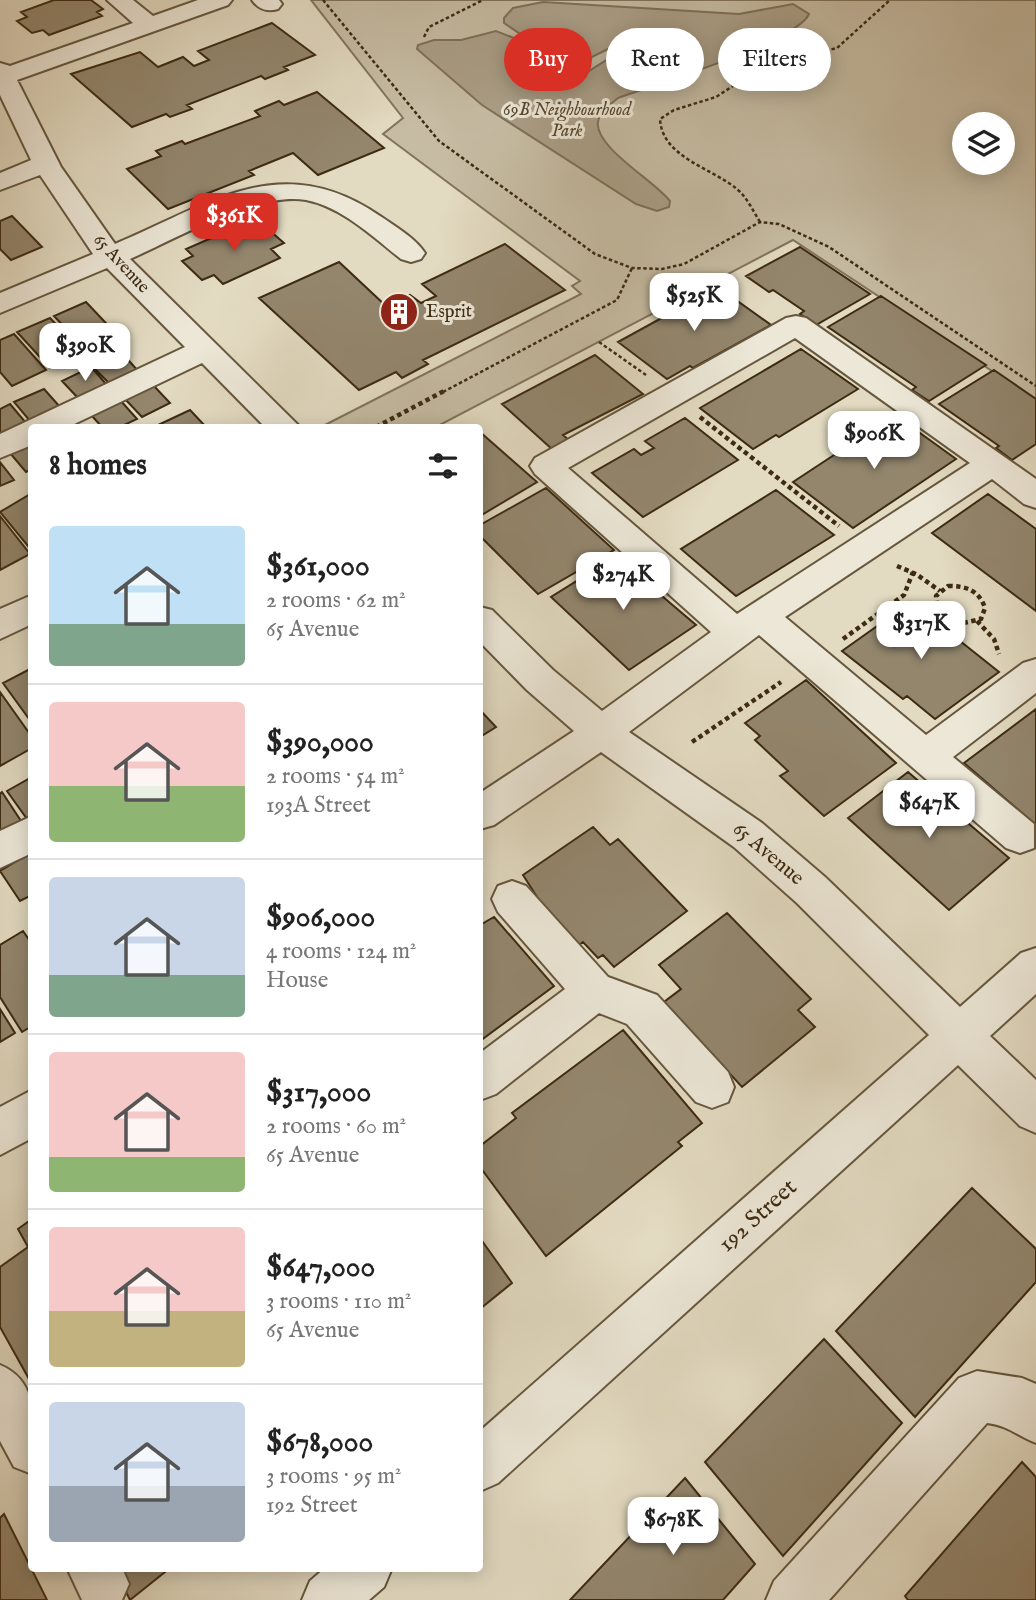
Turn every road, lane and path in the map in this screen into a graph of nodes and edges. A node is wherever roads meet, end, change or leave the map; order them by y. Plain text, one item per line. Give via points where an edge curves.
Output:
1 (119, 0) edge
2 (220, 0) edge
3 (323, 0) edge
4 (483, 0) edge
5 (890, 0) edge
6 (151, 26) junction
7 (424, 37) dead end
8 (1, 75) edge
9 (47, 163) junction
10 (0, 182) edge
11 (760, 222) junction
12 (411, 253) dead end
13 (111, 257) junction
14 (632, 268) junction
15 (0, 304) edge
16 (599, 342) dead end
17 (206, 349) junction
18 (650, 380) dead end
19 (1036, 386) edge
20 (695, 414) dead end
21 (47, 424) edge
22 (281, 424) edge
23 (382, 424) edge
24 (28, 434) edge
25 (0, 447) edge
26 (993, 463) junction
27 (1036, 496) edge
28 (843, 529) dead end
29 (889, 563) dead end
30 (913, 572) junction
31 (940, 591) junction
32 (28, 610) edge
33 (977, 621) junction
34 (483, 623) edge
35 (747, 624) junction
36 (0, 625) edge
37 (836, 643) dead end
38 (1020, 668) edge
39 (790, 676) dead end
40 (601, 732) junction
41 (692, 742) dead end
42 (926, 756) junction
43 (483, 811) edge
44 (28, 834) edge
45 (1020, 836) dead end
46 (0, 851) edge
47 (512, 900) dead end
48 (1036, 967) edge
49 (594, 992) junction
50 (959, 1036) junction
51 (483, 1077) edge
52 (712, 1087) dead end
53 (1036, 1111) edge
54 (28, 1115) edge
55 (0, 1133) edge
56 (1036, 1418) edge
57 (483, 1462) edge
58 (360, 1572) edge
59 (329, 1600) edge
60 (793, 1600) edge

1 - 6 street
2 - 6 street
3 - 14 path via 439,141 595,254
4 - 7 path via 429,27
5 - 11 path via 837,48 762,67 716,96 660,119 665,140 736,189
6 - 8 street
8 - 9 street, 65 Avenue
9 - 10 street
9 - 13 street, 65 Avenue via 78,215
11 - 14 path via 684,264 662,270
11 - 19 path via 789,227 829,247
12 - 13 street via 365,214 323,195 282,189 255,192 227,203
13 - 15 street
13 - 17 street, 65 Avenue
14 - 23 path via 617,300
16 - 18 path
17 - 21 street
17 - 22 street, 65 Avenue
20 - 28 path
24 - 25 street
26 - 27 street
26 - 35 street
26 - 35 street via 796,325 546,466
29 - 30 path
30 - 31 path
30 - 37 path via 904,595
31 - 33 path via 934,605 944,617 959,624
31 - 33 path via 957,586 979,595 985,608
32 - 36 street
33 - 38 path
34 - 40 street, 65 Avenue
35 - 40 street
35 - 42 street
38 - 42 street
39 - 41 path
40 - 43 street
40 - 50 street, 65 Avenue via 748,835 811,890
42 - 45 street
44 - 46 street
47 - 49 street
48 - 50 street, 192 Street
49 - 51 street
49 - 52 street via 642,1009
50 - 53 street, 65 Avenue
50 - 57 street, 192 Street
54 - 55 street
56 - 60 street via 1022,1403 977,1396
58 - 59 street

